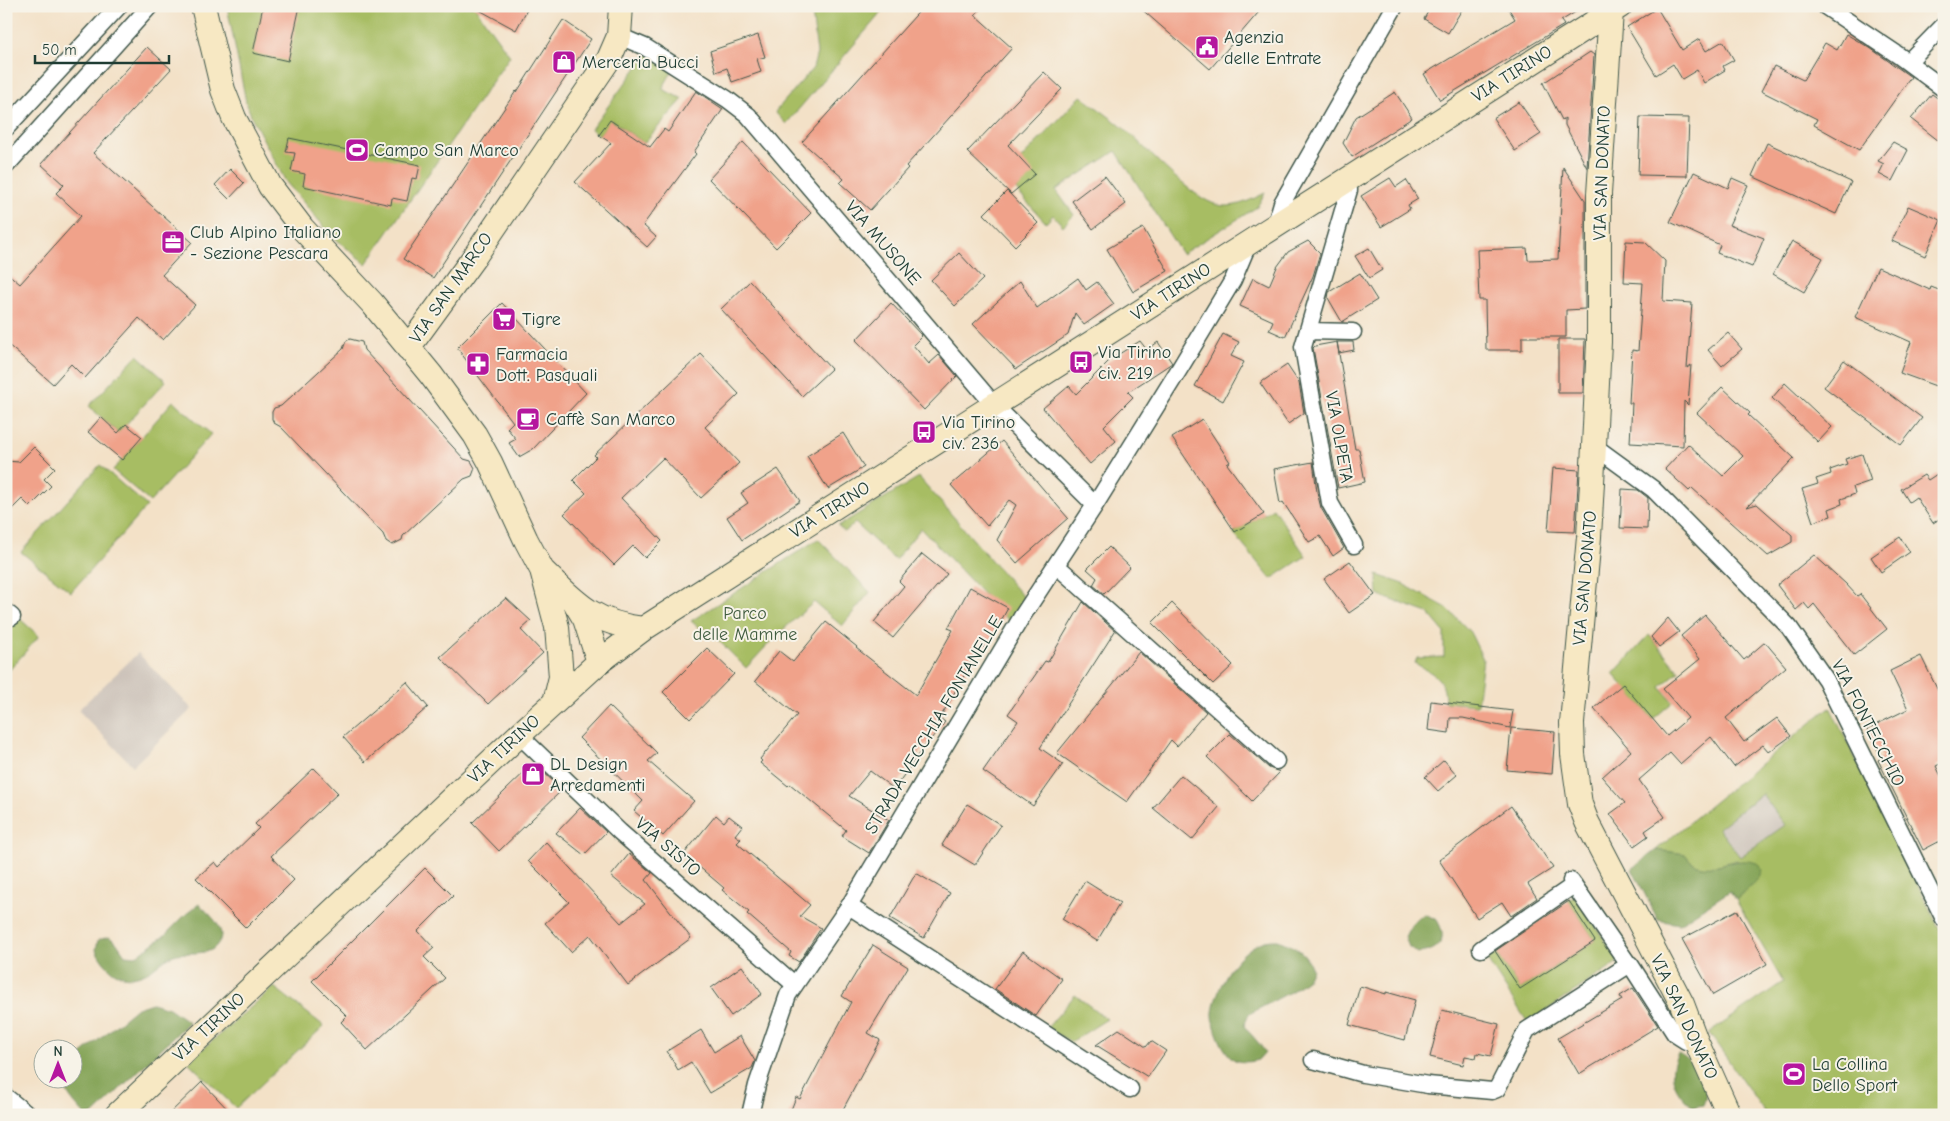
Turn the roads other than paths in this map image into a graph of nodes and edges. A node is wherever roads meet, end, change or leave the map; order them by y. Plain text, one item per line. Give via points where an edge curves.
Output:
1 (119, 6) edge
2 (150, 6) edge
3 (203, 6) edge
4 (621, 6) edge
5 (1395, 6) edge
6 (1825, 6) edge
7 (1615, 8) edge
8 (1944, 25) edge
9 (619, 36) junction
10 (1908, 62) junction
11 (1944, 89) edge
12 (6, 128) edge
13 (6, 166) edge
14 (1345, 181) junction
15 (1274, 226) junction
16 (1249, 242) junction
17 (1308, 331) junction
18 (1353, 332) dead end
19 (408, 348) junction
20 (995, 406) junction
21 (1594, 446) junction
22 (1096, 505) junction
23 (1354, 545) dead end
24 (1056, 565) junction
25 (542, 570) junction
26 (575, 602) junction
27 (556, 627) junction
28 (643, 629) junction
29 (600, 662) junction
30 (555, 702) junction
31 (519, 735) junction
32 (1276, 761) dead end
33 (849, 906) junction
34 (1944, 919) edge
35 (1481, 949) dead end
36 (1629, 965) junction
37 (795, 985) junction
38 (1696, 1042) junction
39 (1313, 1060) dead end
40 (1130, 1089) dead end
41 (6, 1097) edge
42 (28, 1115) edge
43 (117, 1115) edge
44 (750, 1115) edge
45 (1730, 1115) edge

1 - 12 street
2 - 13 street
3 - 19 street via 223,90 270,186 302,228 372,303
4 - 9 street
5 - 15 street via 1282,203
6 - 10 street
7 - 14 street, VIA TIRINO
7 - 21 street, VIA SAN DONATO via 1599,194 1599,342
8 - 10 street
9 - 19 street, VIA SAN MARCO via 602,70
9 - 20 street, VIA MUSONE via 645,47 748,115
10 - 11 street
14 - 15 street, VIA TIRINO
14 - 17 street, VIA OLPETA via 1349,190
15 - 16 street, VIA TIRINO
16 - 20 street, VIA TIRINO
16 - 22 street, STRADA VECCHIA FONTANELLE via 1233,280
17 - 18 street
17 - 23 street, VIA OLPETA via 1303,347 1330,503
19 - 25 street, VIA SAN MARCO via 475,435
20 - 22 street, VIA MUSONE
20 - 28 street, VIA TIRINO
21 - 34 street, VIA FONTECCHIO via 1653,489 1788,627 1826,680
21 - 38 street, VIA SAN DONATO via 1572,723 1580,804 1682,1004
22 - 24 street, STRADA VECCHIA FONTANELLE
24 - 32 street
24 - 33 street, STRADA VECCHIA FONTANELLE
25 - 26 street, VIA SAN MARCO
25 - 27 street, VIA SAN MARCO
26 - 28 street, VIA SAN MARCO via 606,622
26 - 29 street, VIA SAN MARCO via 585,619
27 - 29 street, VIA SAN MARCO via 570,644
27 - 30 street, VIA SAN MARCO via 560,677
28 - 29 street, VIA TIRINO
29 - 30 street, VIA TIRINO
30 - 31 street, VIA TIRINO
31 - 37 street, VIA SISTO via 620,832
31 - 43 street, VIA TIRINO
33 - 37 street, STRADA VECCHIA FONTANELLE
33 - 40 street
35 - 36 street via 1573,883
36 - 38 street via 1675,1034
36 - 39 street via 1527,1030 1492,1091 1363,1074
37 - 44 street, STRADA VECCHIA FONTANELLE via 788,995
38 - 45 street, VIA SAN DONATO
41 - 42 street

